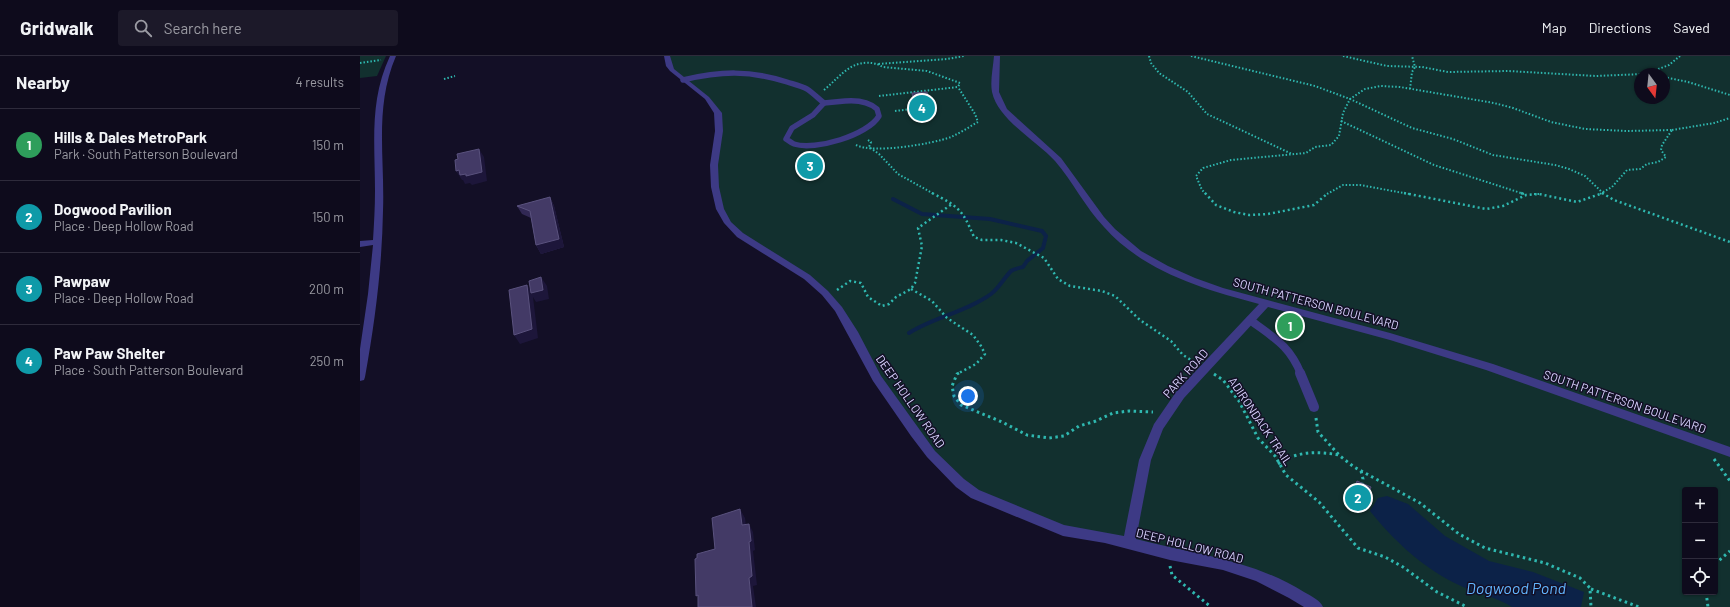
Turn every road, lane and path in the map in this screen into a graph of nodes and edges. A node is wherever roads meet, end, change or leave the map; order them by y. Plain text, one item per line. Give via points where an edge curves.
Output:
1 (667, 56) edge
2 (951, 56) edge
3 (964, 56) edge
4 (998, 56) edge
5 (1149, 56) edge
6 (1191, 56) edge
7 (1343, 56) edge
8 (1412, 56) edge
9 (1680, 56) edge
10 (392, 57) edge
11 (955, 57) junction
12 (360, 63) edge
13 (877, 64) junction
14 (1416, 67) junction
15 (1661, 68) edge
16 (1634, 74) edge
17 (455, 76) dead end
18 (1670, 78) edge
19 (444, 79) dead end
20 (683, 80) junction
21 (958, 87) junction
22 (1410, 89) junction
23 (814, 94) junction
24 (1730, 95) edge
25 (879, 96) dead end
26 (1350, 99) junction
27 (824, 103) junction
28 (912, 109) edge
29 (895, 111) dead end
30 (1730, 118) edge
31 (1341, 121) junction
32 (1672, 129) junction
33 (868, 140) dead end
34 (856, 145) dead end
35 (869, 147) junction
36 (1293, 154) junction
37 (1603, 194) junction
38 (1526, 195) junction
39 (953, 204) junction
40 (377, 242) junction
41 (1730, 242) edge
42 (360, 244) edge
43 (910, 289) junction
44 (828, 297) junction
45 (1266, 303) junction
46 (1250, 320) junction
47 (1206, 369) junction
48 (360, 377) edge
49 (1314, 407) joint
50 (1168, 412) junction
51 (1708, 444) junction
52 (1730, 452) edge
53 (1340, 456) junction
54 (1278, 464) junction
55 (1360, 471) junction
56 (1730, 481) edge
57 (1362, 488) edge
58 (1128, 543) junction
59 (1730, 551) edge
60 (1170, 554) junction
61 (1718, 561) edge
62 (1590, 588) junction
63 (1706, 595) edge
64 (1211, 607) edge
65 (1316, 607) edge
66 (1467, 607) edge
67 (1591, 607) edge
68 (1639, 607) edge
69 (1708, 607) edge

1 - 20 street, DEEP HOLLOW ROAD via 669,66
2 - 11 path
3 - 11 path
4 - 45 street, SOUTH PATTERSON BOULEVARD via 995,86 1000,104 1066,168 1101,219 1114,232 1133,249 1175,273
5 - 36 path via 1152,66 1188,92 1207,114
6 - 26 path via 1291,80
7 - 14 path via 1386,66
8 - 14 path
9 - 15 path via 1676,61
10 - 12 path
10 - 40 street via 382,83 378,108
11 - 13 path
13 - 21 path via 883,67 927,71 960,83
13 - 23 path via 861,62 853,65 824,90
14 - 16 path via 1448,72 1508,71 1596,76
14 - 22 path via 1412,72
17 - 19 path
18 - 24 path
20 - 23 lane via 728,72 748,74 771,77 807,88
20 - 44 street, DEEP HOLLOW ROAD via 707,98 718,113 715,187 720,209 728,223 740,235 807,277
21 - 25 path
21 - 35 path via 978,122 950,136 915,144
22 - 26 path via 1375,86 1364,89
22 - 32 path via 1479,100 1570,126 1608,130
23 - 27 lane
26 - 31 path via 1343,109
26 - 37 path via 1412,128 1453,139 1493,155 1569,169 1585,176
27 - 27 lane via 856,100 866,102 877,108 878,119 860,131 828,143 810,146 790,143 786,139 787,133 811,117
28 - 29 path
30 - 32 path via 1704,125
31 - 36 path via 1339,135 1330,145 1315,147 1306,153
31 - 38 path via 1434,165
32 - 37 path via 1662,145 1666,157 1640,169 1627,170
33 - 35 path via 871,142
34 - 35 path via 862,148
35 - 39 path via 898,174
36 - 38 path via 1231,160 1203,168 1196,176 1202,190 1216,206 1249,215 1314,205 1343,185 1360,185 1486,209 1503,206
37 - 38 path via 1583,198 1577,202 1539,194
37 - 41 path
39 - 43 path via 918,228 922,246 921,256 915,283
39 - 47 path, ADIRONDACK TRAIL via 965,216 974,237 1016,243 1044,258 1058,279 1070,286 1102,291 1115,296 1140,320 1170,341 1183,355
40 - 42 street
40 - 48 street via 374,288
43 - 44 path via 882,306 868,297 861,284 850,281
43 - 50 path via 928,297 947,318 977,337 985,354 976,364 957,374 952,386 954,396 961,404 1027,435 1049,438 1064,436 1079,426 1113,413
44 - 58 street, DEEP HOLLOW ROAD via 839,309 877,378 915,433 931,454 960,483 975,494 1064,530
45 - 46 street, PARK ROAD
45 - 51 street, SOUTH PATTERSON BOULEVARD via 1454,355
46 - 47 street, PARK ROAD
46 - 49 lane via 1287,348 1295,359
47 - 50 street, PARK ROAD via 1180,395
47 - 54 path, ADIRONDACK TRAIL via 1223,380 1239,401 1258,438 1275,456
49 - 53 path via 1318,432
50 - 58 street, PARK ROAD via 1158,427 1145,460
51 - 52 street, SOUTH PATTERSON BOULEVARD
51 - 56 path via 1714,459
53 - 54 path via 1323,452 1294,455
53 - 55 path
54 - 66 path, ADIRONDACK TRAIL via 1286,475 1319,502 1358,548 1404,567 1438,592
55 - 57 path via 1363,479
55 - 62 path via 1393,486 1420,503 1459,534 1485,548 1545,563 1580,578
58 - 60 street, DEEP HOLLOW ROAD
59 - 61 path
60 - 64 path via 1172,575
60 - 65 street, DEEP HOLLOW ROAD via 1224,564 1259,576
62 - 67 path
62 - 68 path
63 - 69 path

